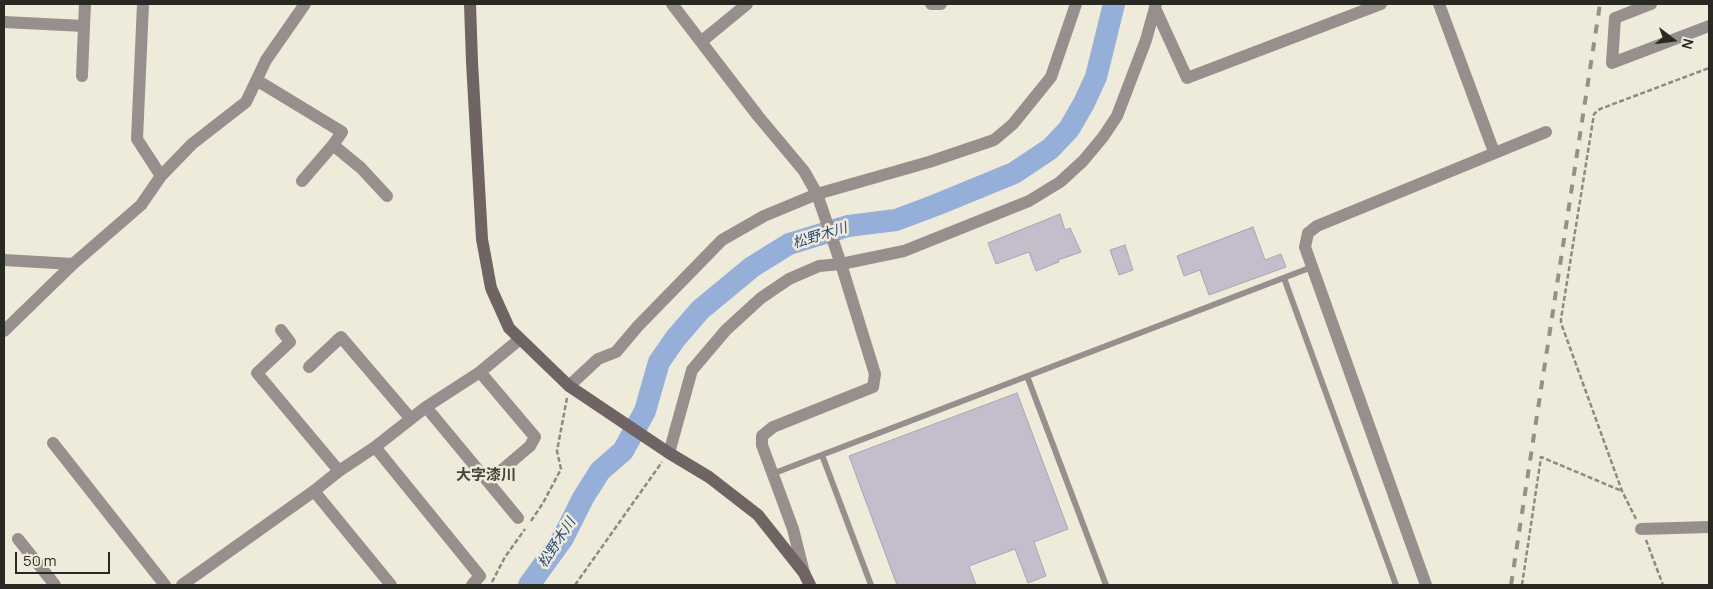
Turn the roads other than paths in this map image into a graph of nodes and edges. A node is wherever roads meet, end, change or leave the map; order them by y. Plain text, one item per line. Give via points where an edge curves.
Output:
1 (85, 4) edge
2 (143, 4) edge
3 (305, 4) edge
4 (470, 4) edge
5 (672, 4) edge
6 (747, 4) edge
7 (931, 4) edge
8 (941, 4) edge
9 (1076, 4) edge
10 (1381, 4) edge
11 (1439, 4) edge
12 (1651, 4) edge
13 (1156, 6) edge
14 (4, 22) edge
15 (84, 26) junction
16 (1709, 26) edge
17 (702, 42) junction
18 (82, 76) dead end
19 (258, 81) junction
20 (1546, 132) dead end
21 (333, 145) junction
22 (1494, 152) junction
23 (161, 176) junction
24 (302, 181) dead end
25 (817, 194) junction
26 (387, 196) dead end
27 (4, 260) edge
28 (73, 264) junction
29 (841, 264) junction
30 (1312, 267) junction
31 (1284, 278) junction
32 (281, 330) dead end
33 (4, 331) edge
34 (520, 339) junction
35 (309, 367) dead end
36 (480, 372) junction
37 (1027, 376) junction
38 (574, 390) junction
39 (426, 407) junction
40 (411, 420) junction
41 (53, 443) dead end
42 (375, 447) junction
43 (666, 451) junction
44 (822, 455) junction
45 (339, 471) junction
46 (772, 474) junction
47 (489, 481) junction
48 (314, 491) junction
49 (518, 518) dead end
50 (1709, 527) edge
51 (1641, 529) road end
52 (18, 539) dead end
53 (804, 573) junction
54 (55, 585) edge
55 (165, 585) edge
56 (182, 585) edge
57 (391, 585) edge
58 (472, 585) edge
59 (810, 585) edge
60 (871, 585) edge
61 (1106, 585) edge
62 (1396, 585) edge
63 (1426, 585) edge

1 - 15 street
2 - 23 street via 137,139
3 - 19 street via 266,60
4 - 34 street via 482,239 491,288 509,328
5 - 17 street
6 - 17 street
7 - 8 street
9 - 25 street via 1051,77 1014,124 994,140
10 - 13 street via 1187,78
11 - 22 street
12 - 16 street via 1615,18 1612,63
13 - 29 street via 1117,116 1088,155 1060,182 1029,201 904,251
14 - 15 street
15 - 18 street
17 - 25 street via 804,170
19 - 21 street via 342,132
19 - 23 street via 246,102 192,144
20 - 22 street
21 - 24 street
21 - 26 street via 361,168
22 - 30 street via 1317,226 1308,233 1305,247
23 - 28 street via 141,206
25 - 29 street
25 - 38 street via 764,216 722,240 616,352 598,359
27 - 28 street
28 - 33 street
29 - 43 street via 820,266 789,279 761,298 726,330 692,370
29 - 46 street via 875,374 873,387 773,426 762,436
30 - 31 lane
30 - 63 street
31 - 37 lane
31 - 62 lane
32 - 45 street via 290,342 257,372
34 - 36 street
34 - 38 street
35 - 40 street via 341,337
36 - 39 street
36 - 47 street via 535,437 530,446
37 - 44 lane
37 - 61 lane
38 - 43 street
39 - 40 street
39 - 47 street
40 - 42 street
41 - 55 street
42 - 45 street
42 - 58 street via 480,576
43 - 53 street via 709,477 758,515
44 - 46 lane
44 - 60 lane
45 - 48 street
46 - 53 street via 793,529
47 - 49 street
48 - 56 street
48 - 57 street
50 - 51 street
52 - 54 street
53 - 59 street

